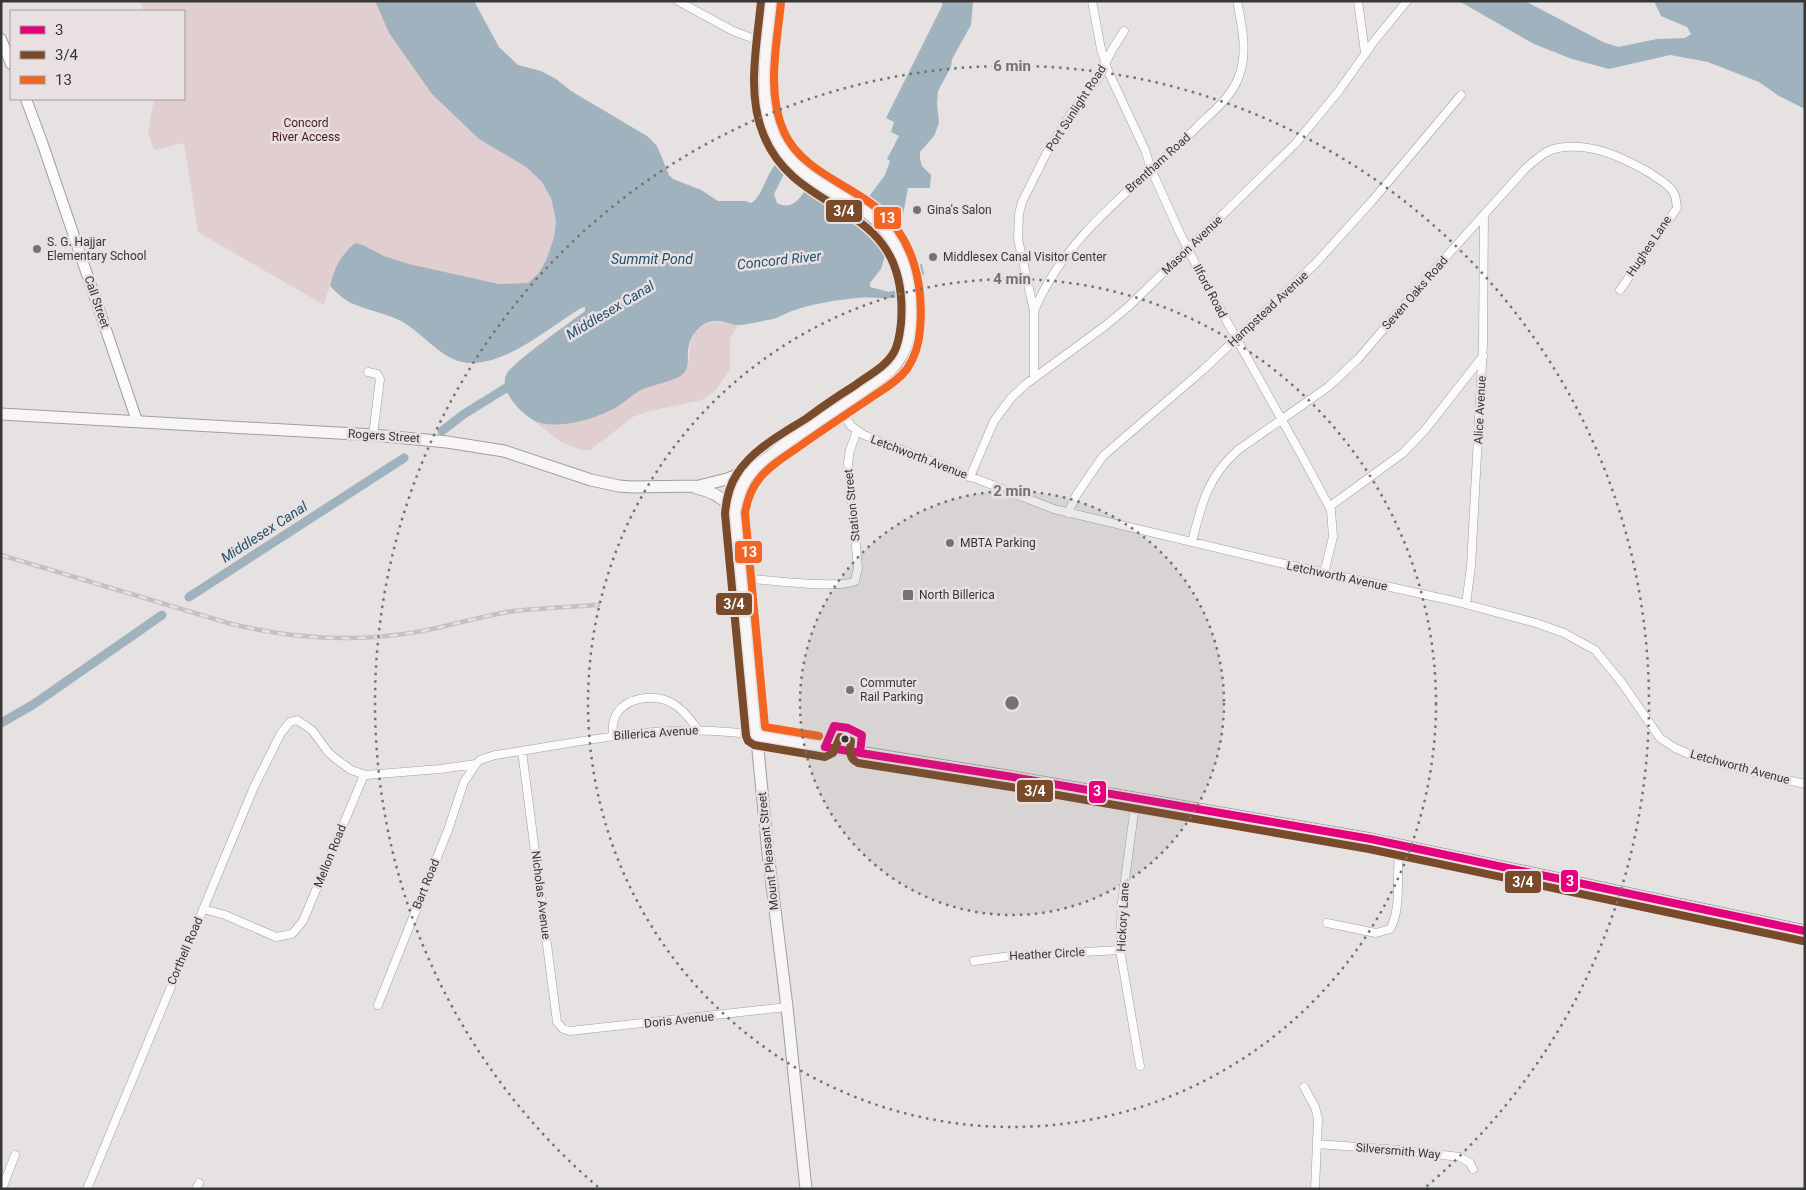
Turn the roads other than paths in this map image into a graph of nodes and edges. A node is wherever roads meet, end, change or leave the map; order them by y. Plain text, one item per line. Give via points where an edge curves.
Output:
1 (678, 1) edge
2 (771, 1) edge
3 (1092, 1) edge
4 (1237, 1) edge
5 (1358, 1) edge
6 (1408, 1) edge
7 (1124, 31) dead end
8 (1, 39) edge
9 (768, 44) junction
10 (1365, 53) junction
11 (10, 62) edge
12 (1105, 64) junction
13 (1461, 96) dead end
14 (26, 100) edge
15 (1151, 169) junction
16 (1677, 202) joint
17 (1484, 215) junction
18 (1188, 248) junction
19 (1620, 290) dead end
20 (1034, 311) junction
21 (1236, 338) junction
22 (1482, 356) junction
23 (368, 372) dead end
24 (1034, 378) junction
25 (840, 407) junction
26 (1, 414) edge
27 (1281, 419) junction
28 (137, 421) junction
29 (857, 431) junction
30 (373, 435) junction
31 (757, 466) junction
32 (970, 477) junction
33 (691, 487) junction
34 (1330, 507) junction
35 (735, 513) junction
36 (1068, 513) junction
37 (1192, 542) junction
38 (1324, 573) junction
39 (741, 578) junction
40 (1466, 604) junction
41 (697, 729) junction
42 (756, 735) junction
43 (613, 736) junction
44 (522, 751) junction
45 (476, 764) junction
46 (364, 775) junction
47 (1805, 784) edge
48 (1136, 798) junction
49 (1400, 845) junction
50 (203, 909) junction
51 (1327, 922) dead end
52 (1805, 932) edge
53 (1120, 950) junction
54 (974, 961) dead end
55 (378, 1005) dead end
56 (787, 1008) junction
57 (570, 1032) joint
58 (1140, 1066) dead end
59 (1304, 1088) dead end
60 (1317, 1144) junction
61 (14, 1155) dead end
62 (1473, 1169) dead end
63 (2, 1189) edge
64 (87, 1189) edge
65 (806, 1189) edge
66 (1315, 1189) edge

1 - 9 street via 733,31
2 - 9 main road
3 - 12 street, Ilford Road
4 - 15 street, Brentham Road via 1243,44 1237,82 1214,111
5 - 10 street
6 - 10 street, Mason Avenue
7 - 12 street, Port Sunlight Road
8 - 11 street
9 - 25 main road via 766,101 768,119 776,140 809,177 878,221 892,238 903,261 909,285 910,331 903,356 890,372
10 - 18 street, Mason Avenue via 1295,144
12 - 15 street, Ilford Road
12 - 20 street, Port Sunlight Road via 1046,154 1027,190 1020,214 1019,245
13 - 21 street, Hampstead Avenue via 1321,257
14 - 28 street, Call Street
15 - 18 street, Ilford Road
15 - 20 street, Brentham Road via 1068,252 1048,281
16 - 17 street, Seven Oaks Road via 1672,190 1625,159 1585,147 1558,148 1541,155
16 - 19 street, Hughes Lane via 1677,208
17 - 22 street, Alice Avenue
17 - 27 street, Seven Oaks Road via 1358,359 1328,387
18 - 21 street, Ilford Road
18 - 24 street, Mason Avenue via 1129,306
20 - 24 street
21 - 27 street, Ilford Road
21 - 36 street, Hampstead Avenue via 1103,456
22 - 34 street via 1425,430 1403,452
22 - 40 street, Alice Avenue via 1472,557
23 - 30 street via 377,374 380,379
24 - 32 street, Mason Avenue via 998,415
25 - 29 street, Letchworth Avenue via 850,426
25 - 31 main road
26 - 28 main road, Rogers Street
27 - 34 street, Ilford Road
27 - 37 street, Seven Oaks Road via 1226,460 1214,476 1205,494
28 - 30 main road, Rogers Street
29 - 32 street, Letchworth Avenue
29 - 39 street, Station Street via 848,462 858,568 855,581 832,585
30 - 33 main road, Rogers Street via 490,448 619,486
31 - 33 main road, Rogers Street via 727,479
31 - 35 main road, Mount Pleasant Street via 743,483
32 - 36 street, Letchworth Avenue
33 - 35 main road via 714,494
34 - 38 street, Ilford Road via 1333,537
35 - 39 main road, Mount Pleasant Street
36 - 37 street, Letchworth Avenue
37 - 38 street, Letchworth Avenue
38 - 40 street, Letchworth Avenue
39 - 42 main road, Mount Pleasant Street
40 - 47 street, Letchworth Avenue via 1536,623 1564,633 1595,650 1660,738 1674,748 1744,770
41 - 42 street, Billerica Avenue
41 - 43 street, Billerica Avenue
41 - 43 street via 688,715 670,702 651,697 629,702 617,712 612,726
42 - 48 main road, Billerica Avenue
42 - 56 main road, Mount Pleasant Street
43 - 44 street, Billerica Avenue
44 - 45 street, Billerica Avenue via 495,755
44 - 57 street, Nicholas Avenue via 557,1022
45 - 46 street, Billerica Avenue
45 - 55 street, Bart Road via 464,782
46 - 50 street, Mellon Road via 303,921 292,934 276,937
46 - 50 street, Corthell Road via 336,759 302,722 294,720 285,726 254,787
48 - 49 main road, Billerica Avenue
48 - 53 street, Hickory Lane via 1122,902
49 - 51 street via 1396,913 1390,929 1376,933
49 - 52 main road, Billerica Avenue
50 - 64 street, Corthell Road
53 - 54 street, Heather Circle
53 - 58 street, Hickory Lane
56 - 57 street, Doris Avenue
56 - 65 main road, Mount Pleasant Street
59 - 60 street via 1318,1119
60 - 62 street, Silversmith Way via 1460,1157
60 - 66 street
61 - 63 street

